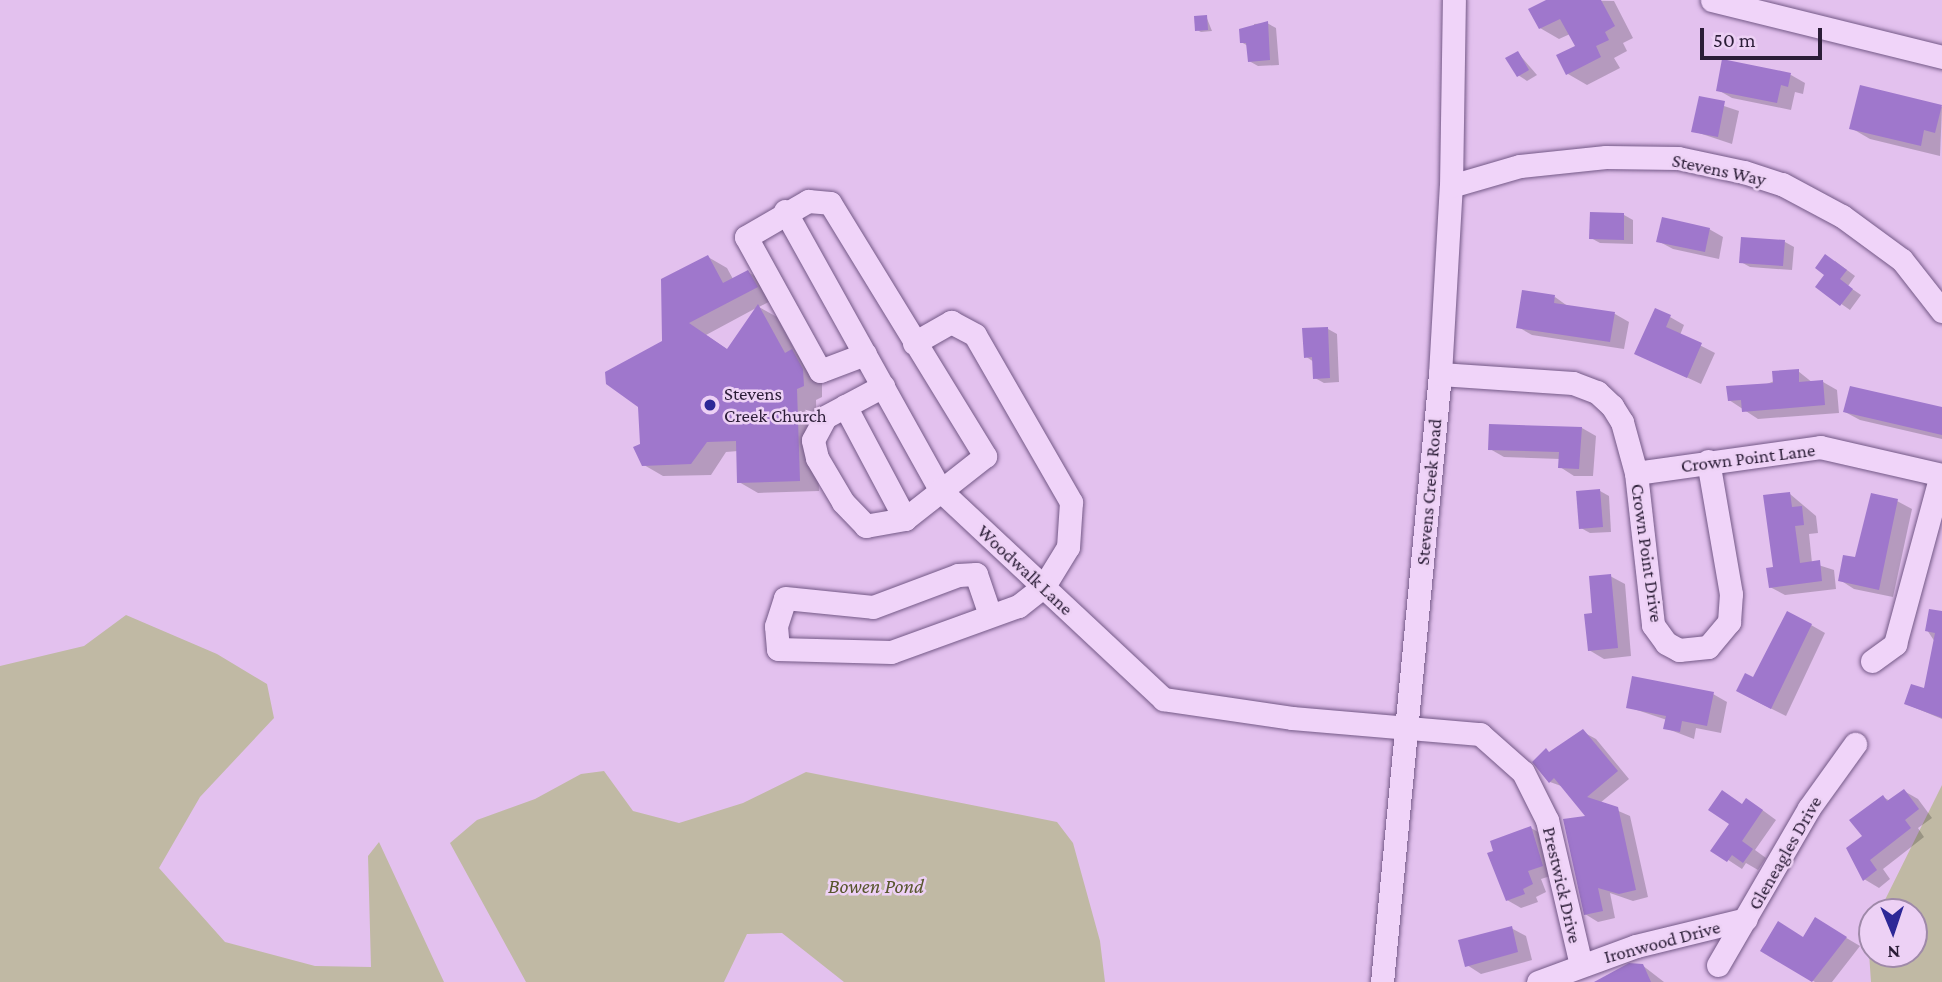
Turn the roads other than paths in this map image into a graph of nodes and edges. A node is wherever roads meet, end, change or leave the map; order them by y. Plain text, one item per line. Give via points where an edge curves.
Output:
1 (1454, 0) edge
2 (1712, 0) edge
3 (1942, 57) edge
4 (1451, 186) junction
5 (785, 211) junction
6 (1942, 311) edge
7 (914, 342) junction
8 (864, 354) junction
9 (1440, 374) junction
10 (883, 386) junction
11 (845, 406) junction
12 (1708, 461) junction
13 (1636, 472) junction
14 (1942, 475) edge
15 (940, 490) junction
16 (905, 519) junction
17 (1044, 586) junction
18 (990, 615) junction
19 (1872, 660) dead end
20 (1408, 729) junction
21 (1854, 744) dead end
22 (1746, 919) junction
23 (1581, 965) junction
24 (1718, 965) dead end
25 (1382, 982) edge
26 (1538, 982) edge

1 - 4 street, Stevens Creek Road
2 - 3 street
4 - 6 street, Stevens Way via 1520,166 1606,157 1678,158 1744,172 1782,184 1842,216 1902,260
4 - 9 street, Stevens Creek Road
5 - 7 street via 808,201 830,203
5 - 8 street, Woodwalk Lane
5 - 8 street via 746,237 813,359 820,371
7 - 15 street via 985,456
7 - 17 street via 951,322 975,335 1071,502 1068,547
8 - 10 street, Woodwalk Lane
9 - 13 street, Crown Point Drive via 1573,383 1597,392 1622,422
9 - 20 street, Stevens Creek Road
10 - 11 street
10 - 15 street, Woodwalk Lane
11 - 16 street
11 - 16 street via 825,417 813,440 817,458 844,502 866,526
12 - 13 street, Crown Point Lane
12 - 13 street, Crown Point Drive via 1731,594 1729,622 1700,650 1679,650 1666,643 1653,625
12 - 14 street, Crown Point Lane via 1820,447
14 - 19 street via 1895,644
15 - 16 street
15 - 17 street, Woodwalk Lane
17 - 18 street via 1018,606
17 - 20 street, Woodwalk Lane via 1163,699
18 - 18 street via 976,574 958,575 873,607 785,598 776,626 778,649 891,652
20 - 23 street, Prestwick Drive via 1480,734 1523,772 1547,820
20 - 25 street, Stevens Creek Road
21 - 22 street, Gleneagles Drive via 1809,808
22 - 23 street, Ironwood Drive
22 - 24 street, Gleneagles Drive
23 - 26 street, Ironwood Drive

